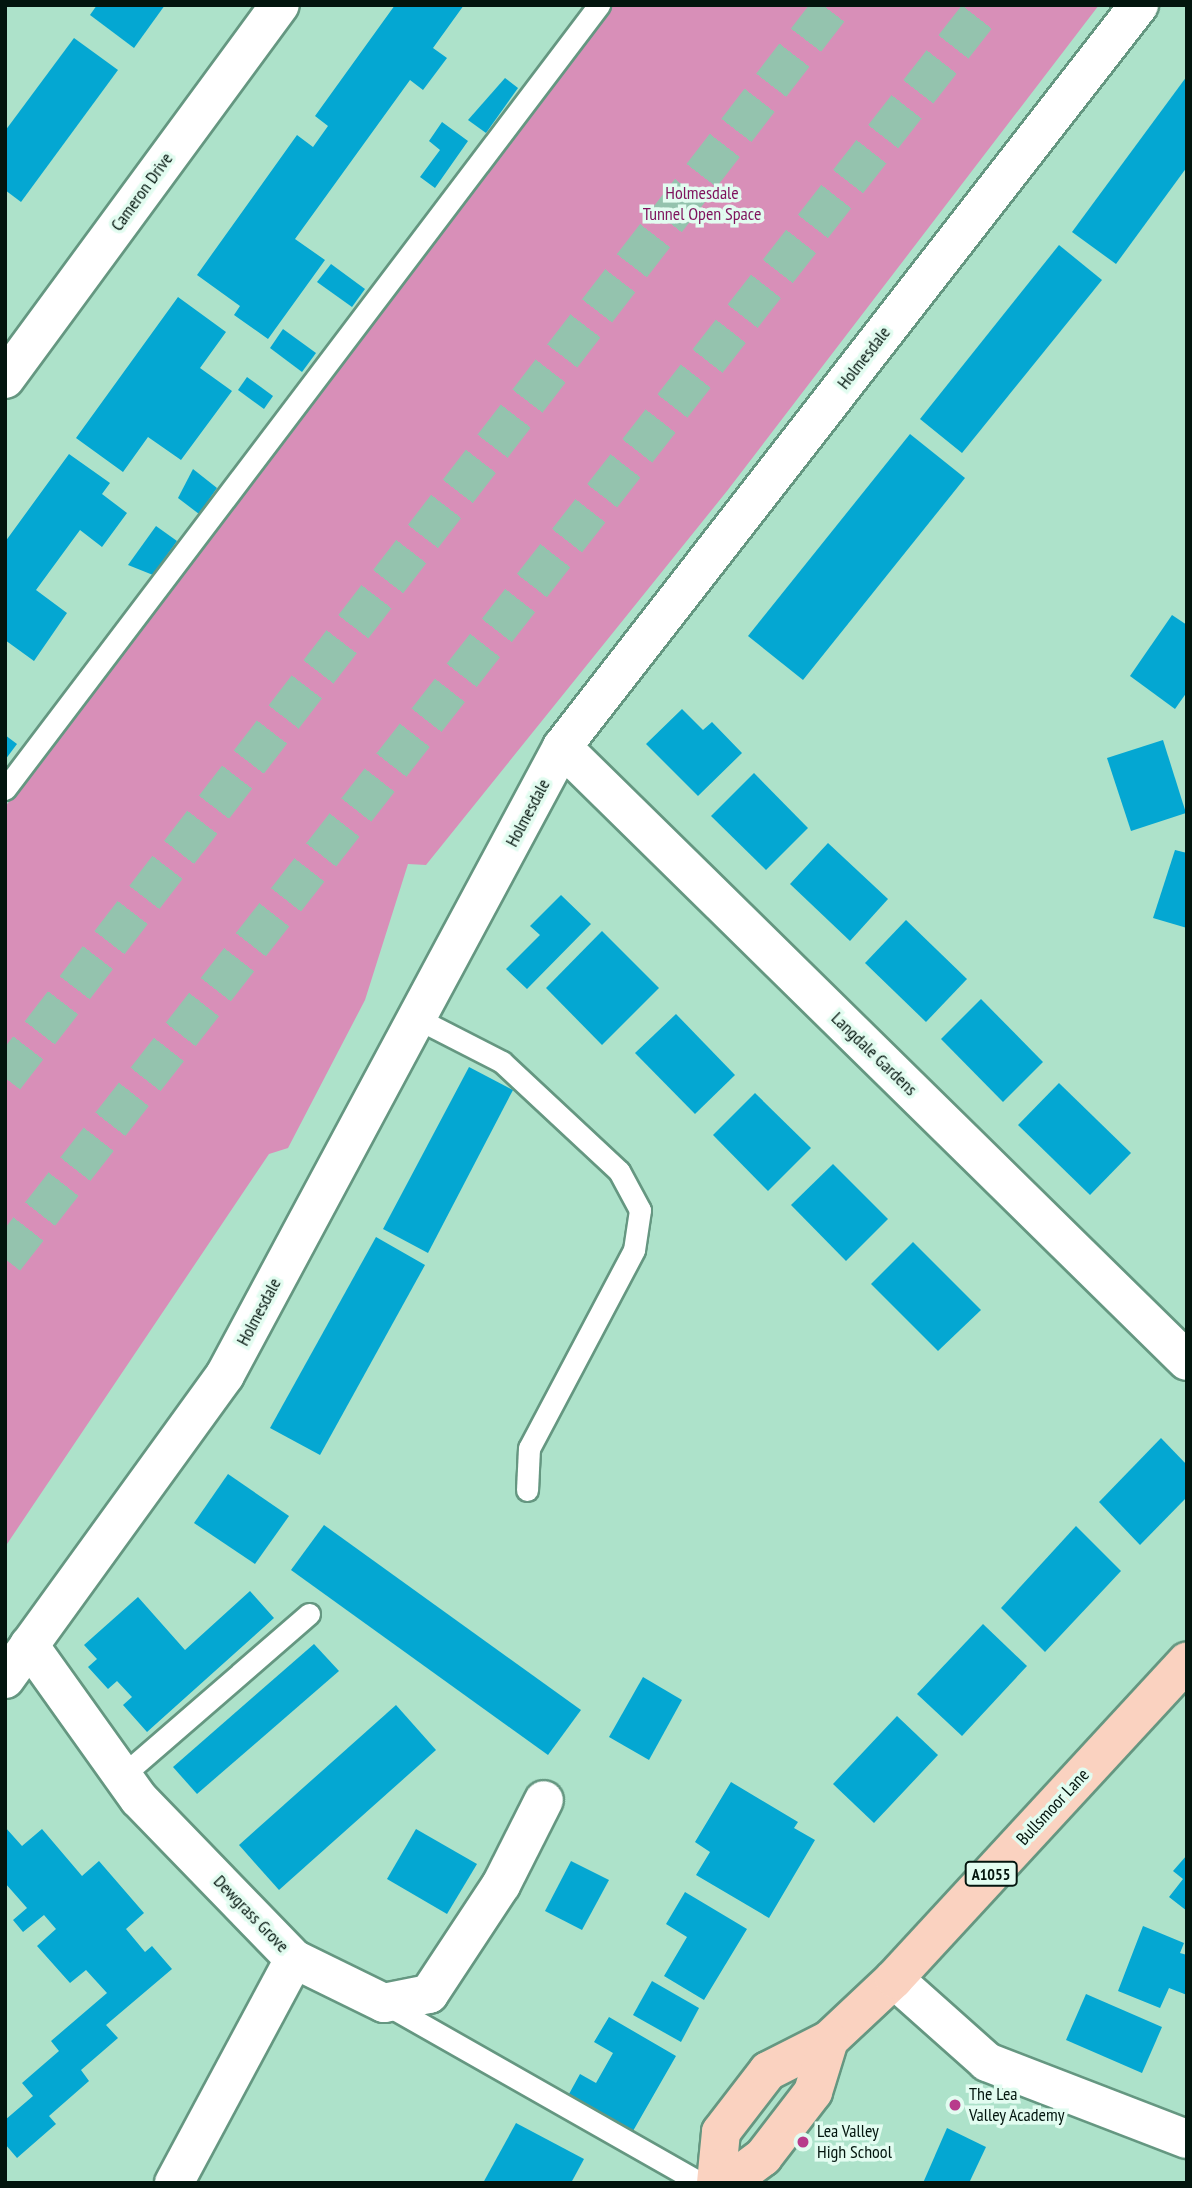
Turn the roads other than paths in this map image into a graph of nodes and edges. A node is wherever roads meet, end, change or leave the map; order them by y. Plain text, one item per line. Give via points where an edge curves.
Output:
1 (280, 5) edge
2 (599, 5) edge
3 (1139, 5) edge
4 (5, 379) edge
5 (562, 747) junction
6 (5, 789) edge
7 (420, 1020) junction
8 (1187, 1361) edge
9 (527, 1490) dead end
10 (309, 1614) dead end
11 (29, 1645) junction
12 (1187, 1661) edge
13 (5, 1679) edge
14 (123, 1775) junction
15 (544, 1800) dead end
16 (294, 1959) junction
17 (894, 1979) junction
18 (384, 2003) junction
19 (829, 2040) junction
20 (1187, 2139) edge
21 (174, 2183) edge
22 (701, 2183) edge
23 (716, 2183) edge
24 (728, 2183) edge

1 - 4 street, Cameron Drive
2 - 6 lane
3 - 5 street, Holmesdale
5 - 7 street, Holmesdale
5 - 8 street, Langdale Gardens
7 - 9 lane via 502,1062 619,1171 640,1210 634,1250 529,1448
7 - 11 street, Holmesdale via 225,1375
10 - 14 lane
11 - 13 street, Holmesdale
11 - 14 street, Dewgrass Grove
12 - 17 main road, Bullsmoor Lane / A1055
14 - 16 street, Dewgrass Grove
15 - 18 street via 501,1885 429,1994
16 - 18 street, Dewgrass Grove
16 - 21 street
17 - 19 main road, Bullsmoor Lane / A1055
17 - 20 street via 987,2062
18 - 22 lane
19 - 23 main road, Bullsmoor Lane / A1055 via 768,2071 735,2112 721,2132
19 - 24 main road, Bullsmoor Lane / A1055 via 813,2092 764,2157

